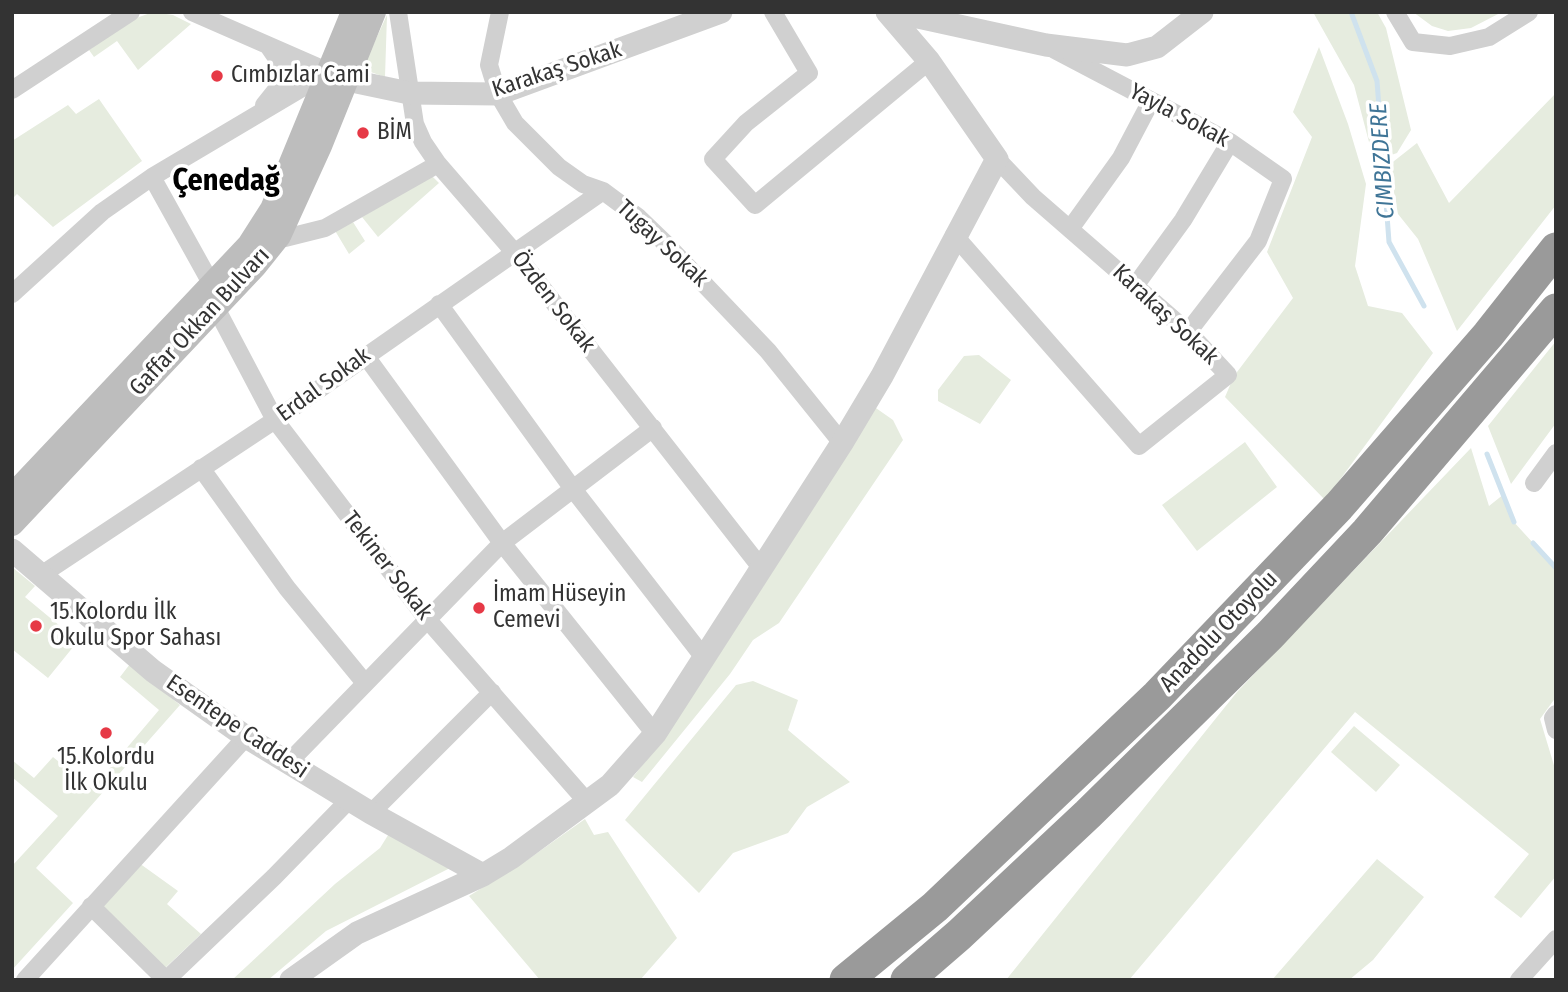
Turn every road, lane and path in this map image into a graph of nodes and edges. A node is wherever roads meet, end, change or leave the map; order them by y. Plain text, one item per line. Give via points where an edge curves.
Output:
1 (131, 12) edge
2 (192, 12) edge
3 (353, 12) edge
4 (374, 12) edge
5 (398, 12) edge
6 (500, 12) edge
7 (721, 12) edge
8 (773, 12) edge
9 (887, 12) edge
10 (895, 12) edge
11 (1202, 12) edge
12 (1395, 12) edge
13 (1529, 12) edge
14 (267, 45) junction
15 (1046, 45) junction
16 (929, 61) junction
17 (338, 76) junction
18 (12, 90) edge
19 (409, 93) junction
20 (498, 94) junction
21 (1151, 100) junction
22 (250, 119) junction
23 (1230, 142) junction
24 (997, 159) junction
25 (438, 164) junction
26 (152, 177) junction
27 (603, 191) junction
28 (1070, 229) junction
29 (270, 231) junction
30 (954, 235) junction
31 (1556, 249) edge
32 (515, 253) junction
33 (1135, 286) junction
34 (12, 294) edge
35 (214, 296) junction
36 (439, 304) junction
37 (1556, 310) edge
38 (1188, 332) junction
39 (365, 355) junction
40 (275, 421) junction
41 (653, 428) junction
42 (842, 443) junction
43 (1556, 453) edge
44 (201, 468) junction
45 (1534, 483) dead end
46 (573, 489) junction
47 (12, 496) edge
48 (12, 524) edge
49 (502, 543) junction
50 (12, 550) edge
51 (762, 569) junction
52 (41, 575) junction
53 (427, 619) junction
54 (705, 659) junction
55 (365, 683) junction
56 (492, 692) junction
57 (1556, 714) edge
58 (1556, 730) edge
59 (655, 734) junction
60 (246, 737) junction
61 (288, 763) junction
62 (349, 800) junction
63 (588, 803) junction
64 (371, 813) junction
65 (483, 875) junction
66 (91, 906) junction
67 (1553, 948) edge
68 (25, 980) edge
69 (166, 980) edge
70 (291, 980) edge
71 (846, 980) edge
72 (907, 980) edge
73 (1519, 980) edge

1 - 18 street
2 - 14 street
3 - 17 main road, Gaffar Okkan Bulvarı
4 - 17 main road, Gaffar Okkan Bulvarı
5 - 19 street, Özden Sokak
6 - 20 street, Tugay Sokak via 489,65
7 - 20 street, Karakaş Sokak
8 - 16 street via 809,73 746,123 713,159 755,205
9 - 16 street
10 - 15 street, Yayla Sokak
11 - 15 street via 1172,37 1143,52 1114,54
12 - 13 street via 1413,42 1450,46 1489,37
14 - 17 street
14 - 22 street via 283,62 283,77 275,93
15 - 21 street, Yayla Sokak
16 - 24 street
17 - 19 street, Karakaş Sokak
17 - 22 street
17 - 29 main road, Gaffar Okkan Bulvarı
19 - 20 street, Karakaş Sokak
19 - 25 street, Özden Sokak via 415,124
20 - 27 street, Tugay Sokak via 515,123 559,167
21 - 23 street, Yayla Sokak
21 - 28 street via 1121,158
22 - 26 street
23 - 33 street via 1183,220
23 - 38 street, Yayla Sokak via 1283,178 1258,241
24 - 28 street, Karakaş Sokak
24 - 30 street
25 - 29 street via 325,228 296,237
25 - 32 street, Özden Sokak
26 - 34 street via 88,222
26 - 35 street, Tekiner Sokak
27 - 32 street, Erdal Sokak
27 - 42 street, Tugay Sokak via 638,217 727,307
28 - 33 street, Karakaş Sokak
29 - 35 main road, Gaffar Okkan Bulvarı
30 - 38 street, Karakaş Sokak via 1139,446 1228,375
30 - 42 street
31 - 71 highway, Anadolu Otoyolu via 1488,335 1339,506 1157,696 935,906
32 - 36 street, Erdal Sokak
32 - 41 street, Özden Sokak
33 - 38 street, Karakaş Sokak
35 - 40 street, Tekiner Sokak
35 - 47 main road, Gaffar Okkan Bulvarı
35 - 48 main road, Gaffar Okkan Bulvarı
36 - 39 street, Erdal Sokak
36 - 46 street
37 - 72 highway, Anadolu Otoyolu via 1367,532 1270,635 1088,814
39 - 40 street, Erdal Sokak
39 - 49 street
40 - 44 street, Erdal Sokak
40 - 53 street, Tekiner Sokak
41 - 46 street
41 - 51 street, Özden Sokak
42 - 51 street
43 - 45 street
44 - 52 street, Erdal Sokak
44 - 55 street via 287,588
46 - 49 street
46 - 54 street
49 - 53 street
49 - 59 street
50 - 52 street, Esentepe Caddesi
51 - 54 street
52 - 60 street, Esentepe Caddesi via 153,671
53 - 55 street
53 - 56 street, Tekiner Sokak
54 - 59 street
55 - 61 street
56 - 63 street, Tekiner Sokak
56 - 64 street
57 - 58 street
59 - 63 street via 631,764
60 - 61 street, Esentepe Caddesi
60 - 66 street
61 - 62 street, Esentepe Caddesi
62 - 64 street, Esentepe Caddesi
62 - 69 street
63 - 65 street
64 - 65 street, Esentepe Caddesi
65 - 70 street via 357,933
66 - 68 street
66 - 69 street
67 - 73 street

